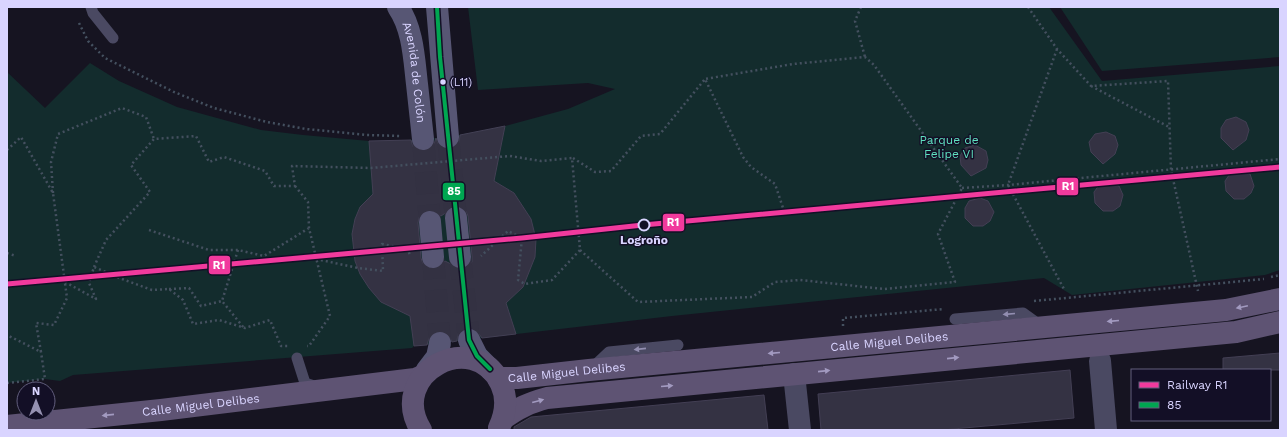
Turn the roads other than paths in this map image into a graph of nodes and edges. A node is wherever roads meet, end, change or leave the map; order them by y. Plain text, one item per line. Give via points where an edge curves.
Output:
1 (91, 7) edge
2 (398, 7) edge
3 (437, 7) edge
4 (113, 38) dead end
5 (448, 137) tunnel mouth
6 (415, 138) tunnel mouth
7 (456, 218) tunnel mouth
8 (430, 222) tunnel mouth
9 (432, 257) tunnel mouth
10 (470, 257) tunnel mouth
11 (1280, 299) edge
12 (955, 319) dead end
13 (1280, 322) edge
14 (1043, 328) junction
15 (468, 340) tunnel mouth
16 (440, 343) tunnel mouth
17 (678, 345) dead end
18 (297, 358) dead end
19 (1100, 361) dead end
20 (589, 370) junction
21 (494, 374) junction
22 (794, 374) junction
23 (421, 380) junction
24 (323, 389) junction
25 (161, 410) junction
26 (500, 424) edge
27 (7, 426) edge
28 (120, 430) edge
29 (421, 430) edge
30 (800, 430) edge
31 (1106, 430) edge

1 - 4 lane
2 - 6 main road, Avenida de Colón via 404,16 415,59
3 - 5 main road
7 - 10 main road
8 - 9 main road
11 -> 14 main road, Calle Miguel Delibes via 1226,310
14 -> 12 lane via 1023,313
22 -> 13 main road, Calle Miguel Delibes via 1236,332
14 -> 20 main road, Calle Miguel Delibes
15 - 21 main road via 477,356
16 - 23 main road via 436,357
17 -> 20 lane via 609,352
18 - 24 lane via 305,383
19 - 31 street
20 - 21 main road, Calle Miguel Delibes via 517,378
21 - 23 main road via 476,361 459,357 436,363
21 - 26 main road via 504,391 506,405
26 -> 22 main road, Calle Miguel Delibes via 516,410 547,398
22 - 30 street
23 - 24 main road, Calle Miguel Delibes via 409,386 394,381
23 - 29 main road via 413,400 413,412
24 - 25 main road, Calle Miguel Delibes
25 -> 27 main road, Calle Miguel Delibes
25 - 28 main road

